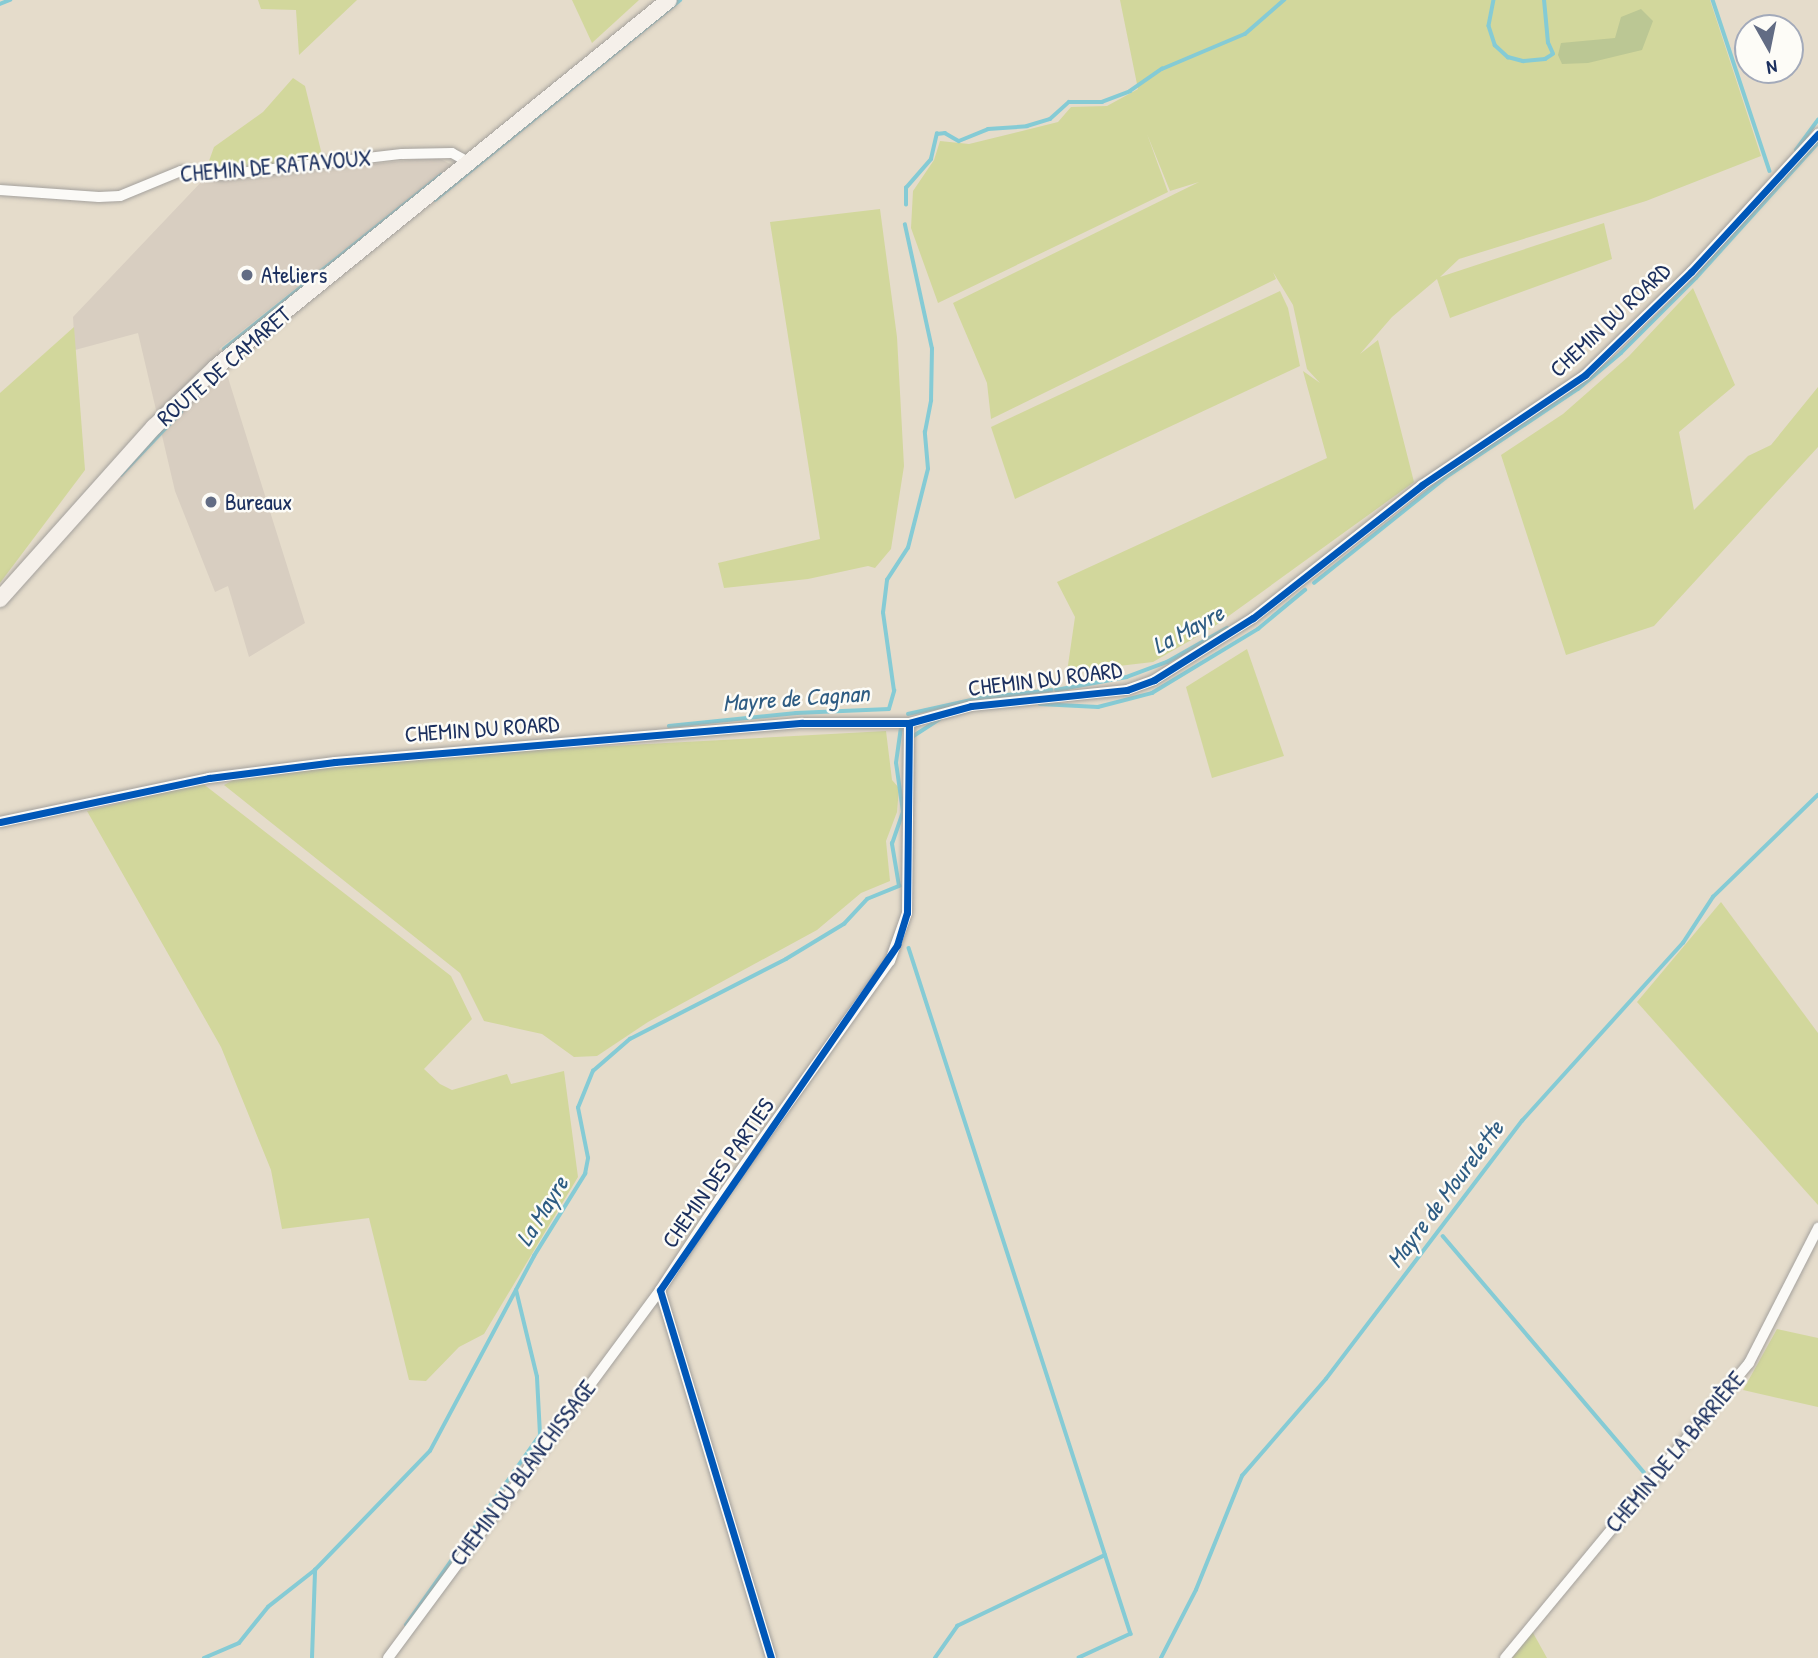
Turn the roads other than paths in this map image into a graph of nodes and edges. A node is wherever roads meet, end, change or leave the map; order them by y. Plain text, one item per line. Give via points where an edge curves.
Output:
1 (669, 0) edge
2 (1818, 134) edge
3 (470, 163) junction
4 (0, 190) edge
5 (0, 599) edge
6 (909, 723) junction
7 (0, 822) edge
8 (1818, 1228) edge
9 (660, 1290) junction
10 (388, 1658) edge
11 (771, 1658) edge
12 (1505, 1658) edge

1 - 3 main road, ROUTE DE CAMARET
2 - 6 street, CHEMIN DU ROARD via 1691,272 1585,375 1422,485 1253,618 1154,680 1128,690 971,706
3 - 4 street, CHEMIN DE RATAVOUX via 452,153 402,154 222,175 181,171 120,196
3 - 5 main road, ROUTE DE CAMARET via 184,397
6 - 7 street, CHEMIN DU ROARD via 802,723 335,762 209,778
6 - 9 street, CHEMIN DES PARTIES via 907,913 897,946
8 - 12 street, CHEMIN DE LA BARRIÈRE via 1749,1363
9 - 10 street, CHEMIN DU BLANCHISSAGE
9 - 11 street

